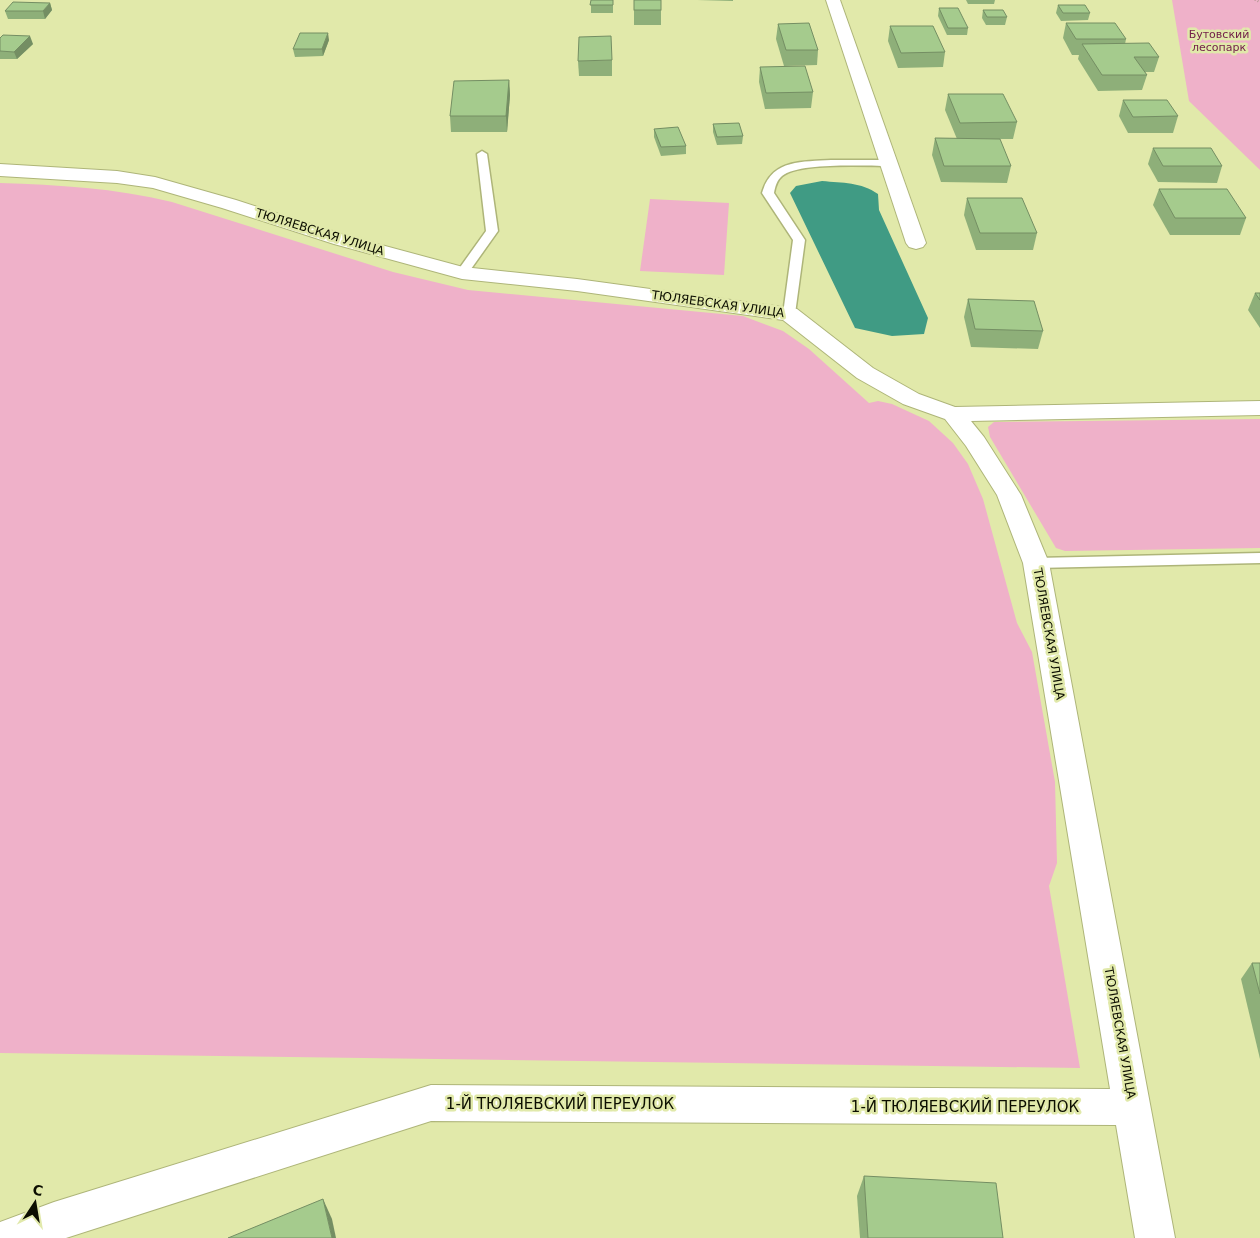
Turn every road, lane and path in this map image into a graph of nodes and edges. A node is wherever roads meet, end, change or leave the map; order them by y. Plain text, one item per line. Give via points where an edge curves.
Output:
1 (833, 0) edge
2 (1256, 0) edge
3 (1260, 2) edge
4 (482, 154) dead end
5 (889, 163) junction
6 (0, 170) edge
7 (916, 244) dead end
8 (462, 273) junction
9 (789, 314) junction
10 (1260, 408) edge
11 (953, 414) junction
12 (1260, 558) edge
13 (1036, 562) junction
14 (1133, 1107) junction
15 (9, 1238) edge
16 (1154, 1238) edge

1 - 5 street
2 - 3 path
4 - 8 lane via 492,231
5 - 7 street
5 - 9 lane via 809,164 778,172 770,184 768,193 800,240
6 - 8 street, ТЮЛЯЕВСКАЯ УЛИЦА via 109,176 155,183
8 - 9 street, ТЮЛЯЕВСКАЯ УЛИЦА
9 - 11 street, ТЮЛЯЕВСКАЯ УЛИЦА via 865,373 911,399
10 - 11 street
11 - 13 street, ТЮЛЯЕВСКАЯ УЛИЦА via 976,442 1009,495
12 - 13 lane
13 - 14 street, ТЮЛЯЕВСКАЯ УЛИЦА
14 - 15 street, 1-Й ТЮЛЯЕВСКИЙ ПЕРЕУЛОК via 430,1103
14 - 16 street, ТЮЛЯЕВСКАЯ УЛИЦА

